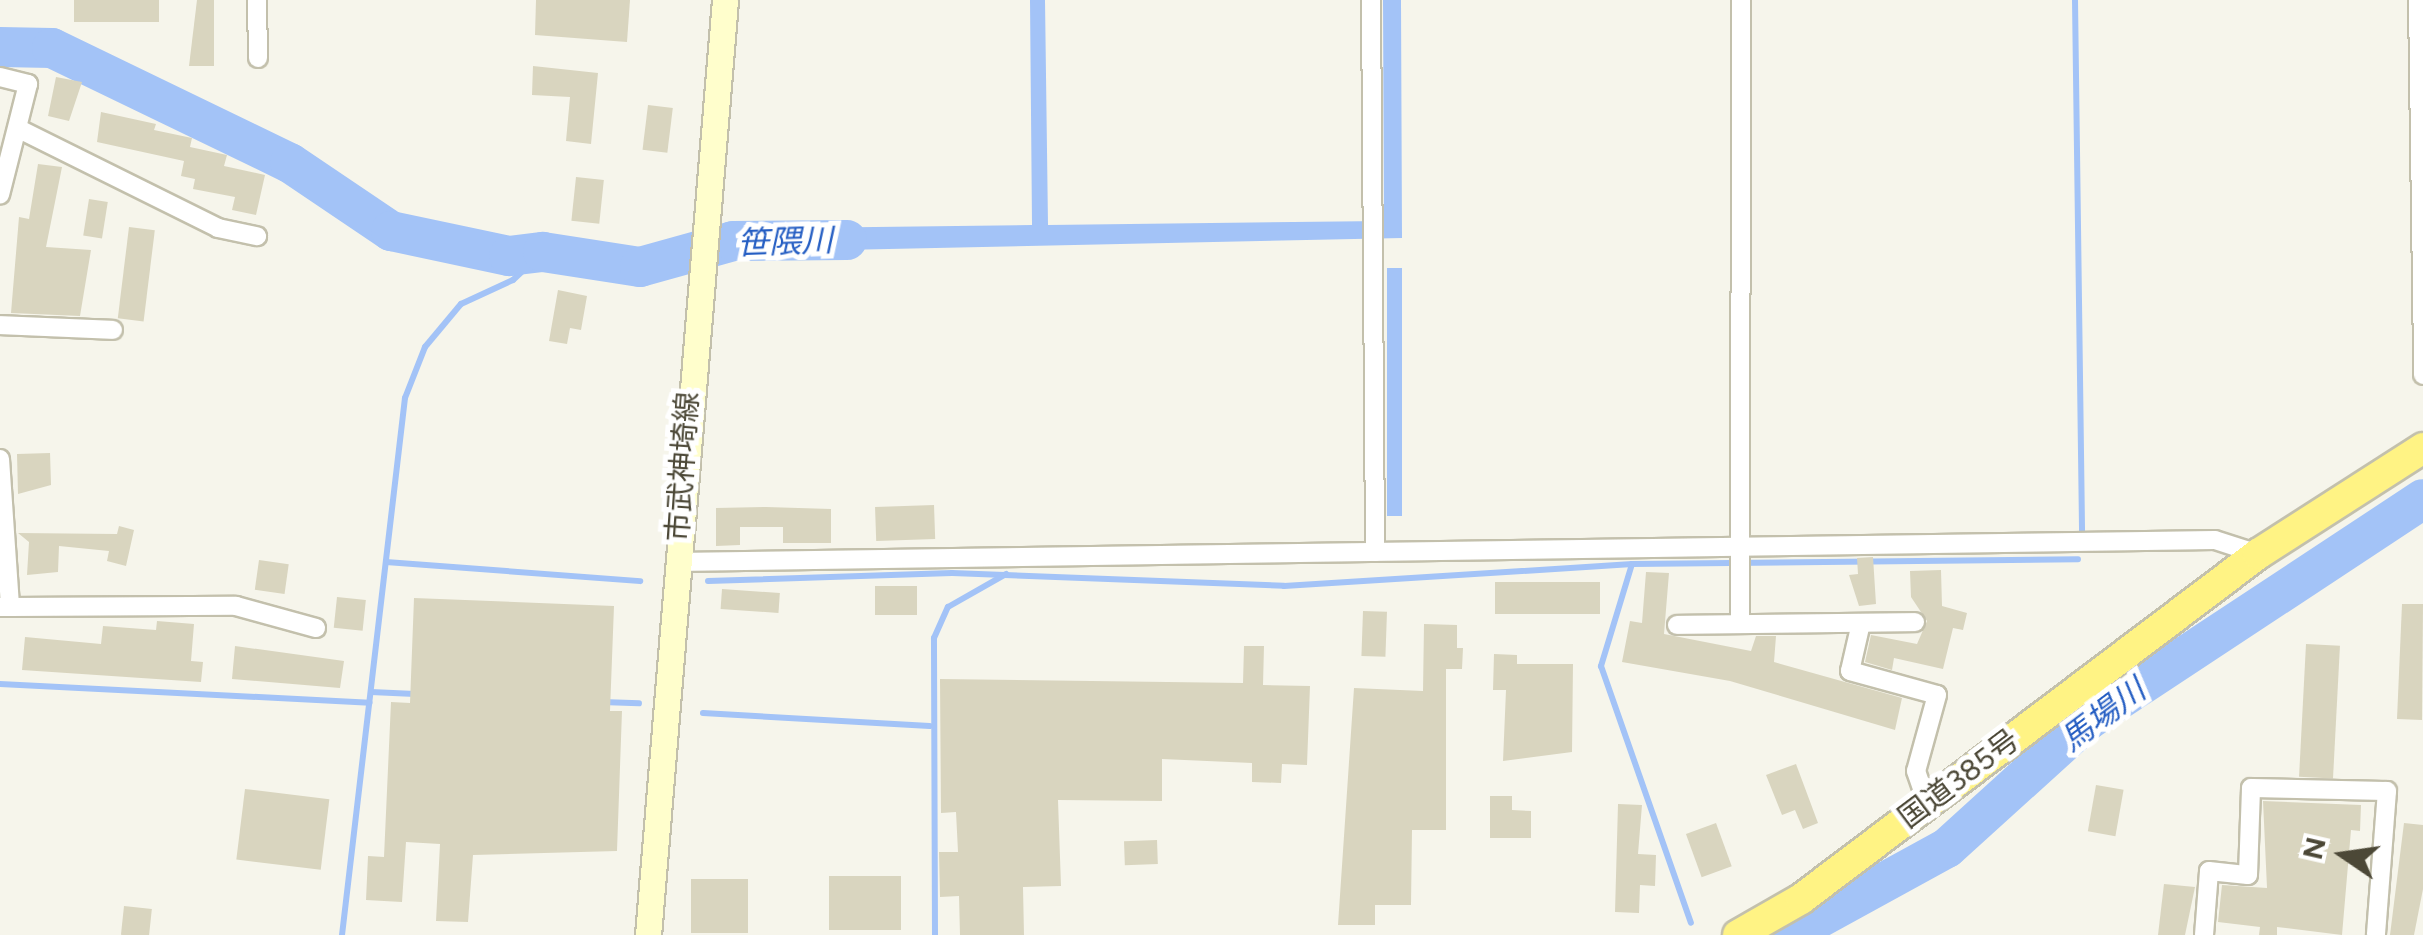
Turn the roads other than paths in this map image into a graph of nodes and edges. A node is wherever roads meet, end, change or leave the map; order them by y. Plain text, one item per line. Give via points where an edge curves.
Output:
1 (257, 0) edge
2 (725, 0) edge
3 (1370, 0) edge
4 (1741, 0) edge
5 (2418, 0) edge
6 (258, 58) dead end
7 (0, 77) edge
8 (19, 130) junction
9 (0, 195) edge
10 (258, 236) dead end
11 (0, 325) edge
12 (113, 330) dead end
13 (2423, 375) edge
14 (2423, 448) edge
15 (0, 459) edge
16 (1744, 546) junction
17 (1374, 552) junction
18 (2258, 554) junction
19 (676, 562) junction
20 (5, 607) edge
21 (1915, 622) dead end
22 (1860, 623) junction
23 (1740, 624) junction
24 (1677, 625) dead end
25 (316, 628) dead end
26 (1928, 803) junction
27 (648, 935) edge
28 (1738, 935) edge
29 (2204, 935) edge
30 (2376, 935) edge

1 - 6 street
2 - 19 main road, 市武神埼線
3 - 17 street
4 - 16 street
5 - 13 street
7 - 8 street via 28,84
8 - 9 street
8 - 10 street via 218,228
11 - 12 street
14 - 18 highway, 国道385号
15 - 20 street
16 - 17 street
16 - 18 street via 2215,540
16 - 23 street
17 - 19 street
18 - 26 highway, 国道385号
19 - 27 main road, 市武神埼線
20 - 25 street via 236,606
21 - 22 street
22 - 23 street
22 - 26 street via 1850,671 1937,695 1916,770
23 - 24 street
26 - 28 highway, 国道385号 via 1800,899
29 - 30 street via 2209,871 2248,875 2251,788 2387,791

